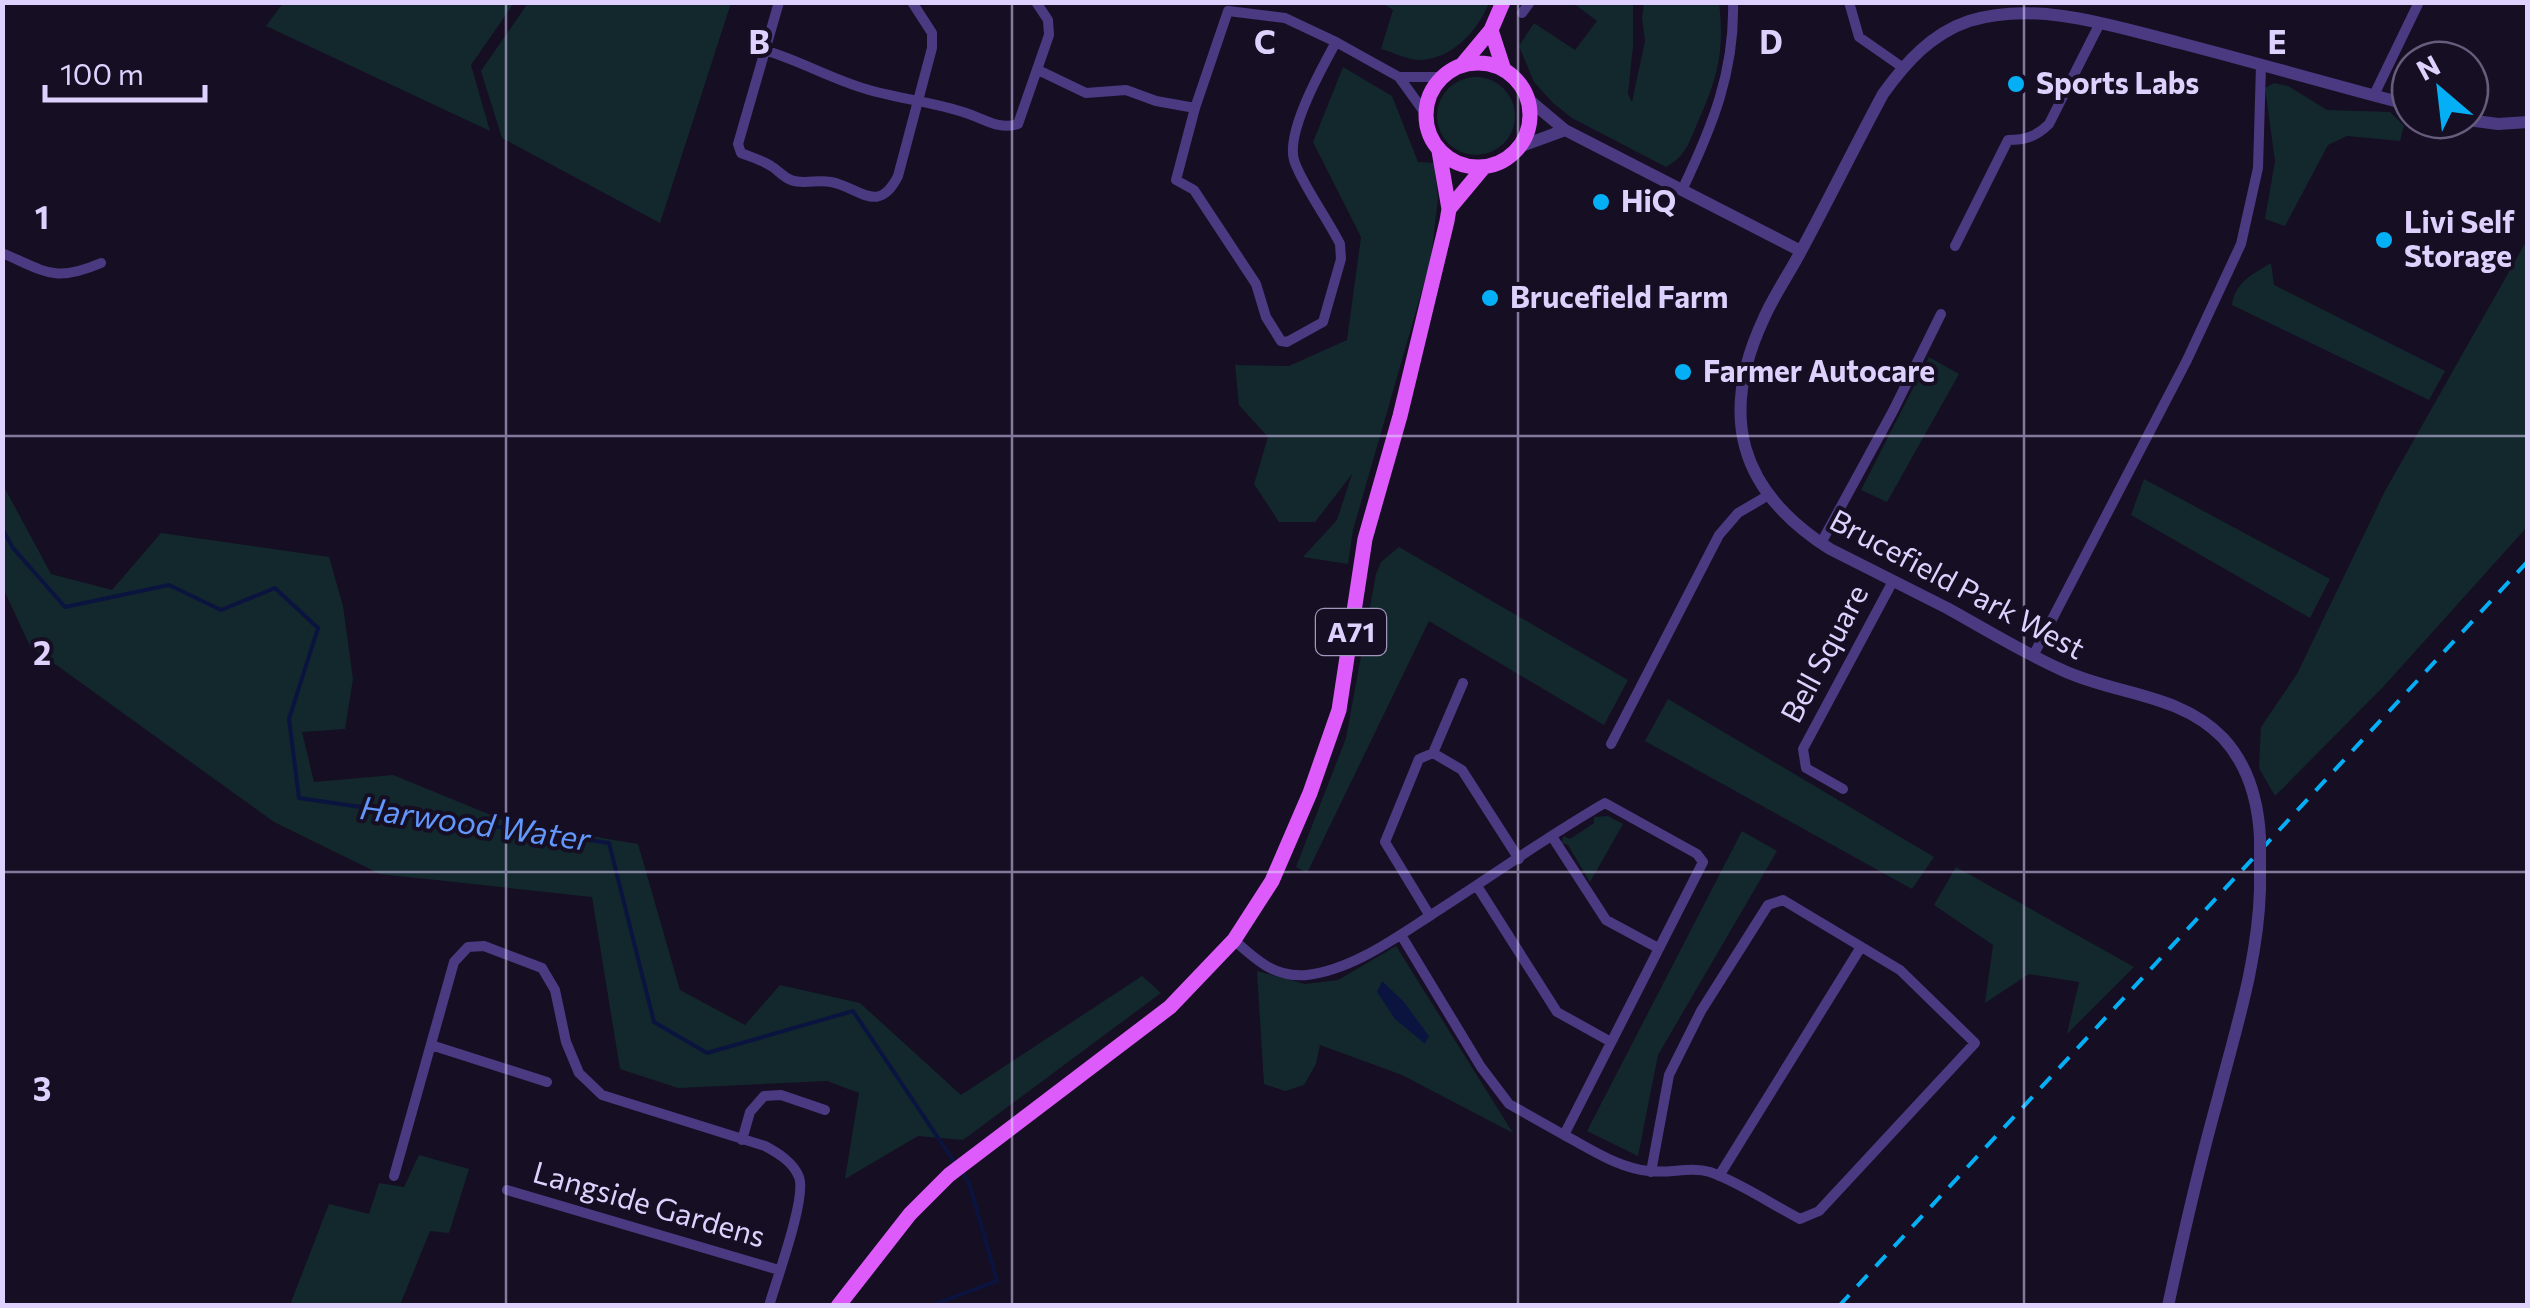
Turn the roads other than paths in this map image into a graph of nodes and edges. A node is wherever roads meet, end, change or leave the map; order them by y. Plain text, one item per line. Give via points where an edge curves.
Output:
1 (779, 2) edge
2 (912, 2) edge
3 (1036, 2) edge
4 (1503, 2) edge
5 (1530, 2) edge
6 (1733, 2) edge
7 (1849, 2) edge
8 (2419, 2) edge
9 (1226, 7) edge
10 (1522, 13) dead end
11 (2100, 23) junction
12 (1491, 30) junction
13 (1336, 42) junction
14 (764, 50) junction
15 (2261, 64) junction
16 (1461, 66) junction
17 (1902, 68) junction
18 (1038, 70) junction
19 (1504, 70) junction
20 (1442, 77) junction
21 (1399, 78) junction
22 (2374, 95) junction
23 (1528, 99) junction
24 (2390, 99) edge
25 (918, 101) junction
26 (1195, 108) junction
27 (1426, 113) junction
28 (2528, 122) edge
29 (2490, 123) edge
30 (1566, 130) junction
31 (1520, 147) junction
32 (1439, 151) junction
33 (1484, 168) junction
34 (1683, 188) junction
35 (1449, 209) junction
36 (1955, 246) dead end
37 (1802, 250) junction
38 (2, 254) edge
39 (101, 263) dead end
40 (1940, 314) dead end
41 (1767, 496) junction
42 (1821, 543) junction
43 (1893, 581) junction
44 (2033, 656) junction
45 (1463, 683) dead end
46 (1611, 744) dead end
47 (1433, 754) junction
48 (1842, 789) dead end
49 (1553, 838) junction
50 (1519, 859) junction
51 (1477, 886) junction
52 (1430, 916) junction
53 (1401, 934) junction
54 (1234, 940) junction
55 (1658, 948) junction
56 (1860, 948) junction
57 (1611, 1042) junction
58 (431, 1046) junction
59 (547, 1082) dead end
60 (825, 1110) dead end
61 (1564, 1135) junction
62 (742, 1140) junction
63 (1651, 1172) junction
64 (394, 1176) dead end
65 (1719, 1176) junction
66 (507, 1190) dead end
67 (779, 1270) junction
68 (769, 1306) edge
69 (838, 1306) edge
70 (2168, 1306) edge

1 - 14 street
2 - 25 street via 932,32
3 - 18 street via 1048,20
4 - 12 main road
5 - 10 street
6 - 34 street via 1726,86
7 - 17 street via 1858,36
8 - 22 street
9 - 13 street via 1285,18
9 - 26 street
11 - 15 street, Brucefield Park West
11 - 17 street, Brucefield Park West via 2006,12 1971,20 1930,41
11 - 36 street via 2050,124 2024,140 2008,140
12 - 16 main road
12 - 19 main road
13 - 21 street
13 - 26 street via 1293,143 1294,161 1336,234 1340,259 1323,322 1288,342 1281,342 1256,284 1194,190 1176,180
14 - 25 street
14 - 25 street via 738,144 741,153 790,180 832,182 882,196 898,176
15 - 22 street, Brucefield Park West
15 - 44 street via 2258,168 2241,244
16 - 19 main road
16 - 20 main road
17 - 37 street, Brucefield Park West
18 - 25 street via 1018,124 1006,128
18 - 26 street via 1086,93 1126,90
19 - 23 main road
20 - 21 street
20 - 27 main road
21 - 27 street
22 - 24 street, Brucefield Park West
23 - 30 street
23 - 31 main road via 1528,132
27 - 32 main road, A71
28 - 29 street
30 - 31 street
30 - 34 street
31 - 33 main road, A71
32 - 33 main road
32 - 35 main road, A71
33 - 35 main road, A71
34 - 37 street
35 - 54 main road, A71 via 1365,539 1339,710 1272,881
37 - 41 street, Brucefield Park West via 1764,316 1741,398 1744,445
38 - 39 street via 54,276
40 - 42 street
41 - 42 street, Brucefield Park West
41 - 46 street via 1738,513 1720,534
42 - 43 street, Brucefield Park West
43 - 44 street, Brucefield Park West
43 - 48 street, Bell Square via 1803,749 1806,768
44 - 70 street, Brucefield Park West, bridge via 2087,681 2175,705 2206,724 2242,766 2256,800 2259,928
45 - 47 street
47 - 50 street via 1462,770
47 - 52 street via 1419,759 1385,842
49 - 50 street
49 - 55 street via 1606,920
49 - 55 street via 1606,803 1697,854 1701,870
50 - 51 street
51 - 52 street
51 - 57 street via 1557,1012
52 - 53 street
53 - 54 street via 1340,967 1306,975 1266,968
53 - 61 street via 1509,1104
54 - 69 main road, A71 via 1170,1008 949,1175
55 - 57 street
56 - 63 street via 1783,900 1768,905 1668,1075
56 - 65 street
56 - 65 street via 1908,976 1975,1043 1819,1211 1800,1219
57 - 61 street
58 - 59 street
58 - 62 street, Langside Gardens via 454,962 468,947 484,946 542,968 579,1072 602,1096
58 - 64 street, Langside Gardens
60 - 62 street via 764,1096 750,1112
61 - 63 street via 1626,1168
62 - 67 street, Langside Gardens via 783,1156 799,1177 801,1196
63 - 65 street via 1692,1168
66 - 67 street, Langside Gardens
67 - 68 street

